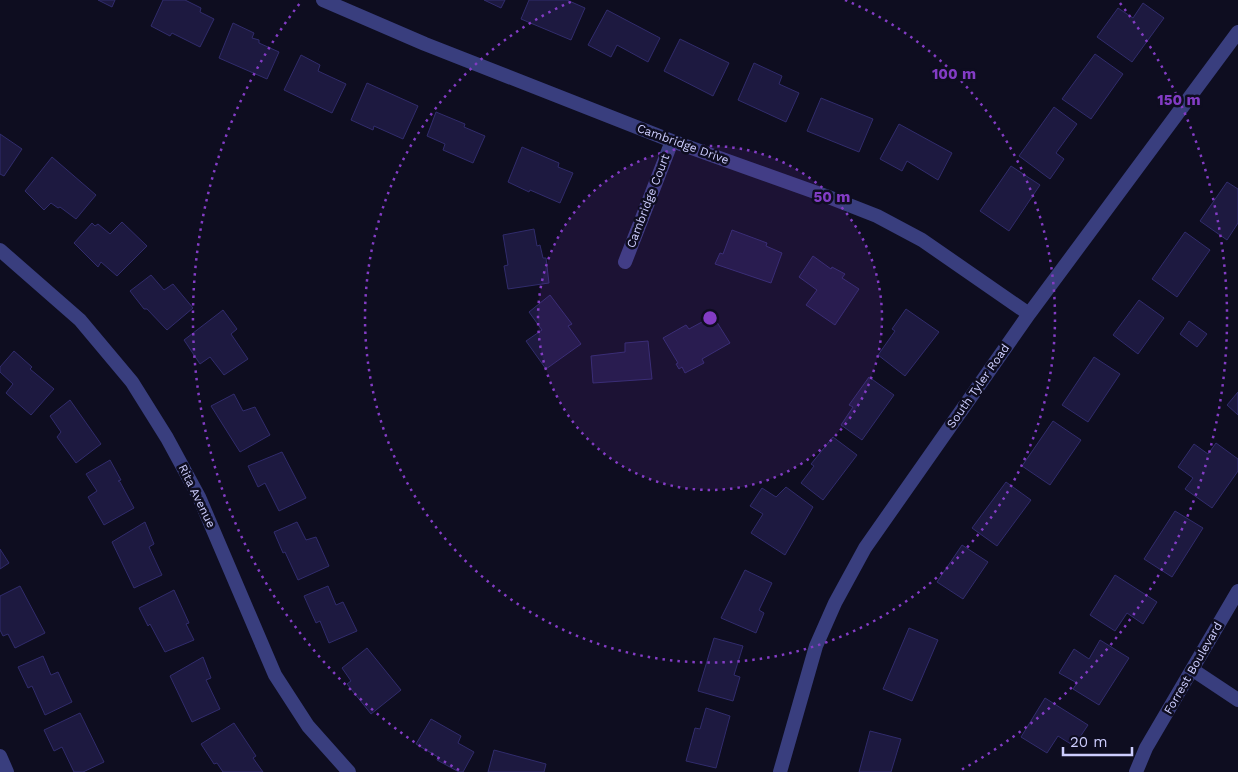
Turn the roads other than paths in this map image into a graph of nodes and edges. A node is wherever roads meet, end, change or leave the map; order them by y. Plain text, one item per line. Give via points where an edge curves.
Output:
1 (323, 0) edge
2 (1238, 32) edge
3 (672, 141) junction
4 (2, 256) edge
5 (625, 262) dead end
6 (1028, 314) junction
7 (1238, 591) edge
8 (1193, 670) junction
9 (1238, 700) edge
10 (0, 756) edge
11 (7, 772) edge
12 (349, 772) edge
13 (780, 772) edge
14 (1136, 772) edge

1 - 3 street, Cambridge Drive via 425,44
2 - 6 street, South Tyler Road
3 - 5 street, Cambridge Court
3 - 6 street, Cambridge Drive via 877,216 922,240
4 - 12 street, Rita Avenue via 80,320 132,382 199,497 275,675 308,726
6 - 13 street, South Tyler Road via 865,548 839,595 816,646
7 - 8 street, Forrest Boulevard
8 - 9 street
8 - 14 street, Forrest Boulevard via 1146,748
10 - 11 street

